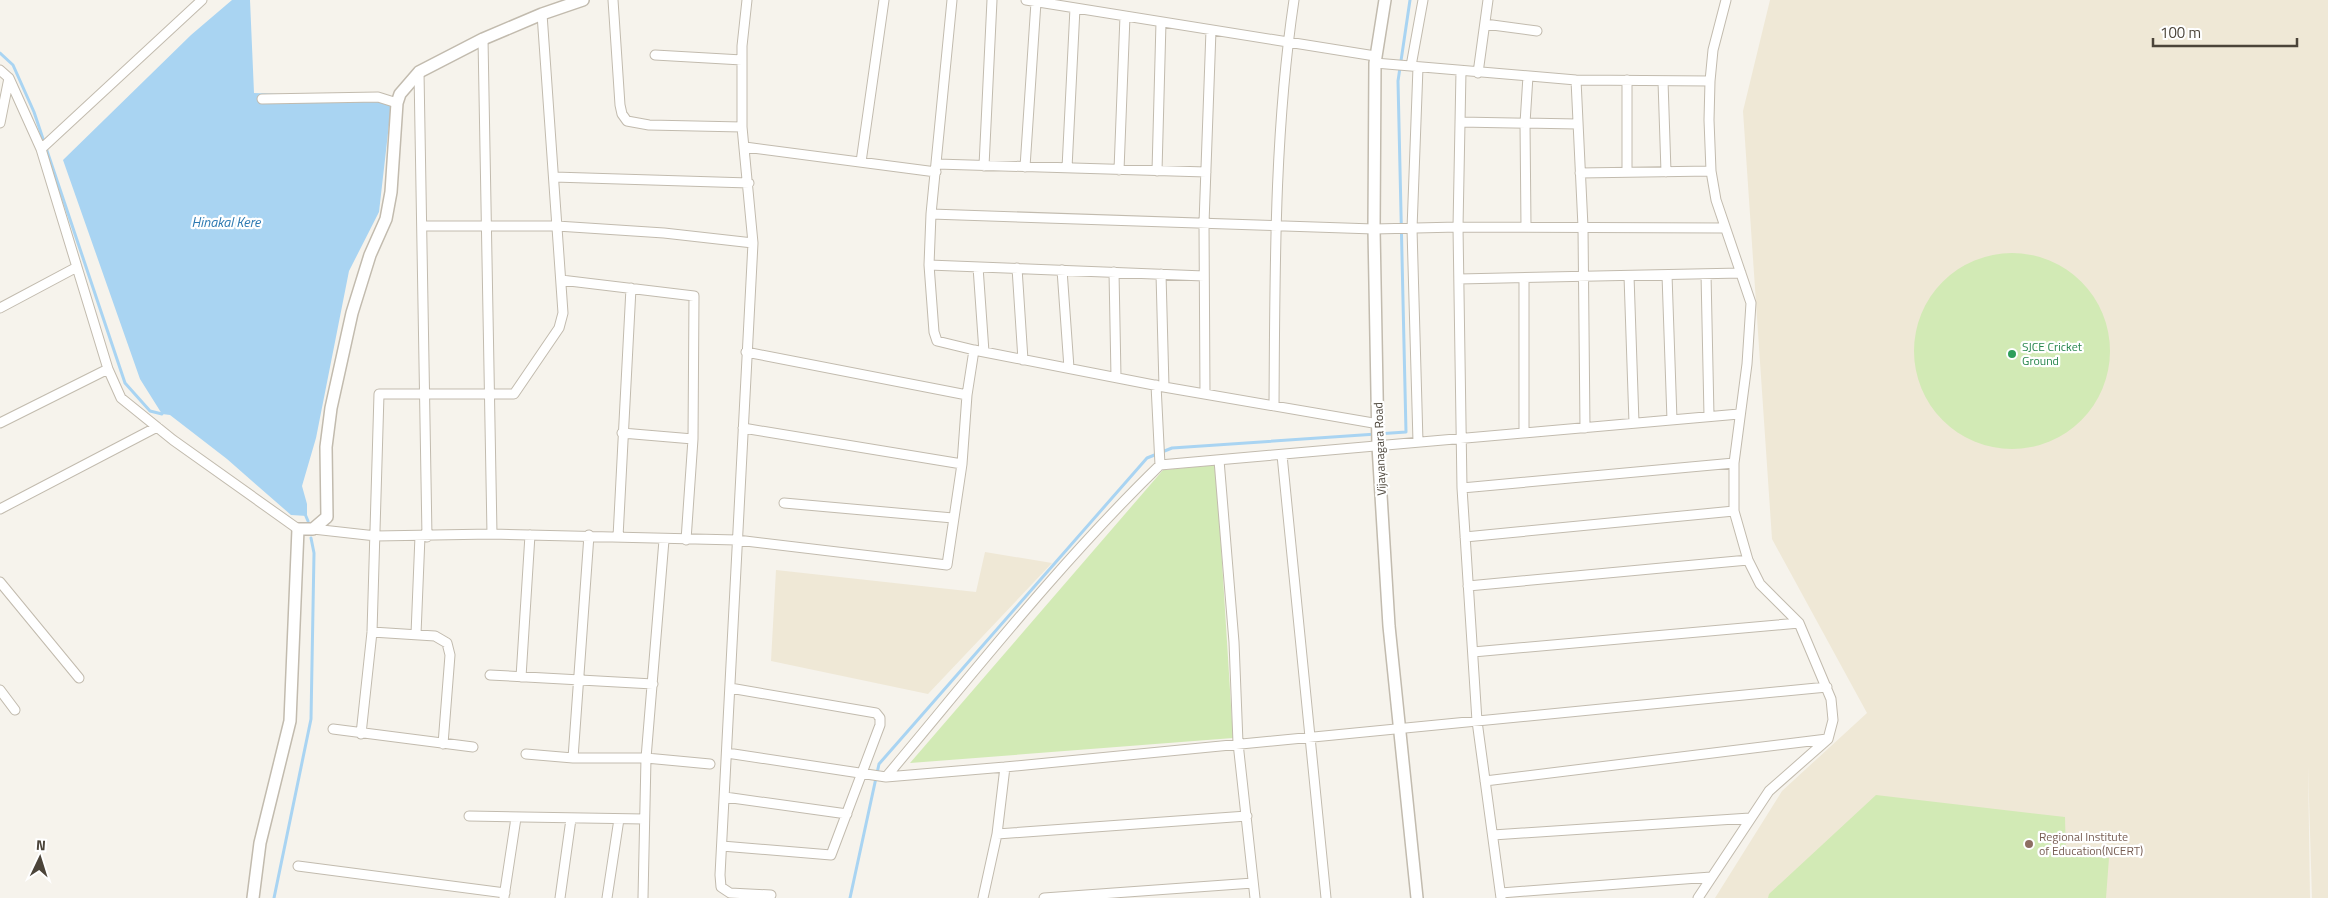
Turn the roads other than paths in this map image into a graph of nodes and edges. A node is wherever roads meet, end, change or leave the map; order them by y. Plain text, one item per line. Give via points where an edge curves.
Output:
1 (202, 0) edge
2 (583, 0) edge
3 (613, 0) edge
4 (747, 0) edge
5 (884, 0) edge
6 (952, 0) edge
7 (992, 0) edge
8 (1026, 0) edge
9 (1294, 0) edge
10 (1385, 0) edge
11 (1423, 0) edge
12 (1488, 0) edge
13 (1726, 0) edge
14 (1036, 2) junction
15 (1066, 3) edge
16 (1076, 8) junction
17 (542, 14) junction
18 (1125, 16) junction
19 (1161, 22) junction
20 (1485, 24) junction
21 (1211, 30) junction
22 (1537, 31) dead end
23 (483, 39) junction
24 (1288, 42) junction
25 (655, 55) dead end
26 (1375, 59) junction
27 (742, 60) junction
28 (1414, 67) junction
29 (0, 70) edge
30 (1461, 71) junction
31 (419, 72) junction
32 (1478, 73) junction
33 (1528, 76) junction
34 (9, 78) junction
35 (1576, 80) junction
36 (1627, 80) junction
37 (1664, 80) junction
38 (1710, 81) junction
39 (262, 99) dead end
40 (397, 103) junction
41 (1460, 122) junction
42 (0, 123) edge
43 (1525, 123) junction
44 (1578, 124) junction
45 (742, 127) junction
46 (745, 147) junction
47 (41, 149) junction
48 (861, 162) junction
49 (984, 166) junction
50 (1025, 167) junction
51 (937, 168) junction
52 (1067, 168) junction
53 (1120, 170) junction
54 (1157, 171) junction
55 (1711, 171) junction
56 (1206, 172) junction
57 (1627, 172) junction
58 (1666, 172) junction
59 (1580, 173) junction
60 (554, 177) junction
61 (749, 184) junction
62 (931, 214) junction
63 (1204, 223) junction
64 (1275, 225) junction
65 (422, 226) junction
66 (557, 226) junction
67 (486, 227) junction
68 (1458, 227) junction
69 (1526, 227) junction
70 (1583, 227) junction
71 (1725, 228) junction
72 (1374, 229) junction
73 (1412, 229) junction
74 (753, 243) junction
75 (929, 265) junction
76 (77, 267) junction
77 (978, 267) junction
78 (1017, 268) junction
79 (1062, 270) junction
80 (1114, 272) junction
81 (1740, 273) junction
82 (1161, 274) junction
83 (1706, 274) junction
84 (1667, 275) junction
85 (1204, 276) junction
86 (1629, 276) junction
87 (1583, 277) junction
88 (1524, 278) junction
89 (1458, 279) junction
90 (561, 280) junction
91 (631, 288) junction
92 (0, 308) edge
93 (974, 350) junction
94 (746, 352) junction
95 (984, 352) junction
96 (1023, 360) junction
97 (108, 368) junction
98 (1069, 368) junction
99 (1116, 377) junction
100 (1160, 386) junction
101 (1206, 394) junction
102 (425, 395) junction
103 (489, 395) junction
104 (966, 395) junction
105 (1274, 406) junction
106 (1739, 414) junction
107 (1710, 416) junction
108 (1672, 420) junction
109 (0, 423) edge
110 (1634, 423) junction
111 (1379, 424) junction
112 (157, 427) junction
113 (743, 428) junction
114 (1585, 428) junction
115 (1524, 432) junction
116 (622, 433) junction
117 (693, 439) junction
118 (1461, 439) junction
119 (1418, 442) junction
120 (1378, 446) junction
121 (1282, 455) junction
122 (1219, 460) junction
123 (1734, 463) junction
124 (962, 464) junction
125 (1160, 465) junction
126 (1462, 488) junction
127 (784, 503) dead end
128 (0, 509) edge
129 (1734, 512) junction
130 (954, 518) junction
131 (298, 529) junction
132 (313, 529) junction
133 (492, 534) junction
134 (530, 535) junction
135 (589, 535) junction
136 (376, 536) junction
137 (424, 537) junction
138 (618, 537) junction
139 (1465, 537) junction
140 (664, 540) junction
141 (686, 540) junction
142 (737, 540) junction
143 (1748, 560) junction
144 (0, 582) edge
145 (1468, 586) junction
146 (1799, 623) junction
147 (372, 632) junction
148 (416, 634) junction
149 (1473, 652) junction
150 (490, 675) dead end
151 (521, 677) junction
152 (79, 678) dead end
153 (578, 681) junction
154 (653, 684) junction
155 (1827, 687) junction
156 (730, 688) junction
157 (0, 690) edge
158 (15, 710) dead end
159 (1477, 721) junction
160 (1400, 728) junction
161 (333, 729) dead end
162 (361, 734) junction
163 (1309, 738) junction
164 (1828, 739) junction
165 (443, 744) junction
166 (1238, 744) junction
167 (473, 747) dead end
168 (727, 753) junction
169 (526, 754) dead end
170 (573, 758) junction
171 (646, 758) junction
172 (710, 764) dead end
173 (1005, 767) junction
174 (865, 774) junction
175 (883, 776) junction
176 (1485, 781) junction
177 (725, 797) junction
178 (847, 814) junction
179 (469, 816) dead end
180 (1246, 816) junction
181 (516, 818) junction
182 (1750, 818) junction
183 (571, 819) junction
184 (619, 819) junction
185 (644, 819) junction
186 (997, 834) junction
187 (1493, 834) junction
188 (722, 846) junction
189 (298, 866) dead end
190 (1711, 877) junction
191 (1253, 883) junction
192 (771, 895) dead end
193 (1501, 895) edge
194 (504, 896) edge
195 (253, 898) edge
196 (560, 898) edge
197 (607, 898) edge
198 (643, 898) edge
199 (983, 898) edge
200 (1044, 898) edge
201 (1256, 898) edge
202 (1326, 898) edge
203 (1417, 898) edge
204 (1698, 898) edge

1 - 47 street
2 - 17 street
3 - 45 street via 620,105 628,121 649,125
4 - 27 street
5 - 48 street
6 - 51 street
7 - 49 street
8 - 14 street
9 - 24 street
10 - 26 street, Vijayanagara Road
11 - 28 street
12 - 20 street
13 - 38 street via 1713,50
14 - 15 street
14 - 50 street
15 - 16 street
16 - 18 street
16 - 52 street
17 - 23 street
17 - 60 street
18 - 19 street
18 - 53 street
19 - 21 street
19 - 54 street
20 - 22 street
20 - 32 street
21 - 24 street
21 - 56 street
23 - 31 street
23 - 67 street
24 - 26 street
24 - 64 street
25 - 27 street
26 - 28 street
26 - 72 street, Vijayanagara Road
27 - 45 street
28 - 30 street
28 - 73 street
29 - 34 street
30 - 32 street
30 - 41 street
31 - 40 street via 400,94
31 - 65 street
32 - 33 street
33 - 35 street
33 - 43 street
34 - 42 street
34 - 47 street
35 - 36 street
35 - 44 street
36 - 37 street
36 - 57 street
37 - 38 street
37 - 58 street
38 - 55 street
39 - 40 street via 378,97
40 - 132 street via 392,192 386,219 370,255 352,313 331,408 326,447 327,517
41 - 43 street
41 - 68 street
43 - 44 street
43 - 69 street
44 - 59 street
45 - 46 street
46 - 48 street
46 - 61 street
47 - 76 street
48 - 51 street
49 - 50 street
49 - 51 street
50 - 52 street
51 - 62 street
52 - 53 street
53 - 54 street
54 - 56 street
55 - 58 street
55 - 71 street
56 - 63 street
57 - 58 street
57 - 59 street
59 - 70 street
60 - 61 street
60 - 66 street
61 - 74 street
62 - 63 street
62 - 75 street
63 - 64 street
63 - 85 street
64 - 72 street
64 - 105 street
65 - 67 street
65 - 102 street
66 - 67 street
66 - 74 street
66 - 90 street
67 - 103 street
68 - 69 street
68 - 73 street
68 - 89 street
69 - 70 street
70 - 71 street
70 - 87 street
71 - 81 street
72 - 73 street
72 - 111 street, Vijayanagara Road
73 - 119 street
74 - 94 street
75 - 77 street
75 - 93 street via 937,340
76 - 92 street
76 - 97 street
77 - 78 street
77 - 95 street
78 - 79 street
78 - 96 street
79 - 80 street
79 - 98 street
80 - 82 street
80 - 99 street
81 - 83 street
81 - 106 street via 1751,303 1747,364
82 - 85 street
82 - 100 street
83 - 84 street
83 - 107 street
84 - 86 street
84 - 108 street
85 - 101 street
86 - 87 street
86 - 110 street
87 - 88 street
87 - 114 street
88 - 89 street
88 - 115 street
89 - 118 street
90 - 91 street
90 - 103 street via 563,313 559,328 514,394
91 - 116 street
91 - 117 street via 694,296
93 - 95 street
93 - 104 street
94 - 104 street
94 - 113 street
95 - 96 street
96 - 98 street
97 - 109 street
97 - 112 street via 121,398
98 - 99 street
99 - 100 street
100 - 101 street
100 - 125 street
101 - 105 street
102 - 103 street
102 - 136 street via 379,394
102 - 137 street
103 - 133 street
104 - 124 street
105 - 111 street
106 - 107 street
106 - 123 street
107 - 108 street
108 - 110 street
110 - 114 street
111 - 120 street, Vijayanagara Road
112 - 128 street
112 - 131 street
113 - 124 street
113 - 142 street
114 - 115 street
115 - 118 street
116 - 117 street
116 - 138 street
117 - 141 street
118 - 119 street
118 - 126 street
119 - 120 street
120 - 121 street
120 - 160 street, Vijayanagara Road via 1389,626
121 - 122 street
121 - 163 street
122 - 125 street
122 - 166 street via 1234,642
123 - 126 street
123 - 129 street
124 - 130 street
125 - 175 street via 1107,518
126 - 139 street
127 - 130 street
129 - 139 street
129 - 143 street
130 - 142 street via 947,565
131 - 132 street
131 - 195 street via 290,721 260,843
132 - 136 street
133 - 134 street
133 - 137 street
134 - 135 street
134 - 151 street
135 - 138 street
135 - 153 street
136 - 137 street
136 - 147 street
137 - 148 street
138 - 140 street
139 - 145 street
140 - 141 street
140 - 154 street
141 - 142 street
142 - 156 street
143 - 145 street
143 - 146 street via 1760,584
144 - 152 street
145 - 149 street
146 - 149 street
146 - 155 street
147 - 148 street
147 - 162 street
148 - 165 street via 435,636 447,643 450,654
149 - 159 street
150 - 151 street
151 - 153 street
153 - 154 street
153 - 170 street
154 - 171 street
155 - 159 street
155 - 164 street via 1833,720
156 - 168 street
156 - 174 street via 876,713 880,725
157 - 158 street
159 - 160 street
159 - 176 street
160 - 163 street
160 - 203 street, Vijayanagara Road
161 - 162 street
162 - 165 street
163 - 166 street
163 - 202 street
164 - 176 street
164 - 182 street via 1768,791
165 - 167 street
166 - 173 street
166 - 180 street
168 - 174 street
168 - 177 street
169 - 170 street
170 - 171 street
171 - 172 street
171 - 185 street
173 - 175 street
173 - 186 street
174 - 175 street
174 - 178 street
176 - 187 street
177 - 178 street
177 - 188 street
178 - 188 street via 831,855
179 - 181 street
180 - 186 street
180 - 191 street
181 - 183 street
181 - 194 street
182 - 187 street
182 - 190 street
183 - 184 street
183 - 196 street
184 - 185 street
184 - 197 street
185 - 198 street
186 - 199 street
187 - 193 street
188 - 192 street via 721,887 730,893
189 - 194 street
190 - 193 street
190 - 204 street
191 - 200 street
191 - 201 street

